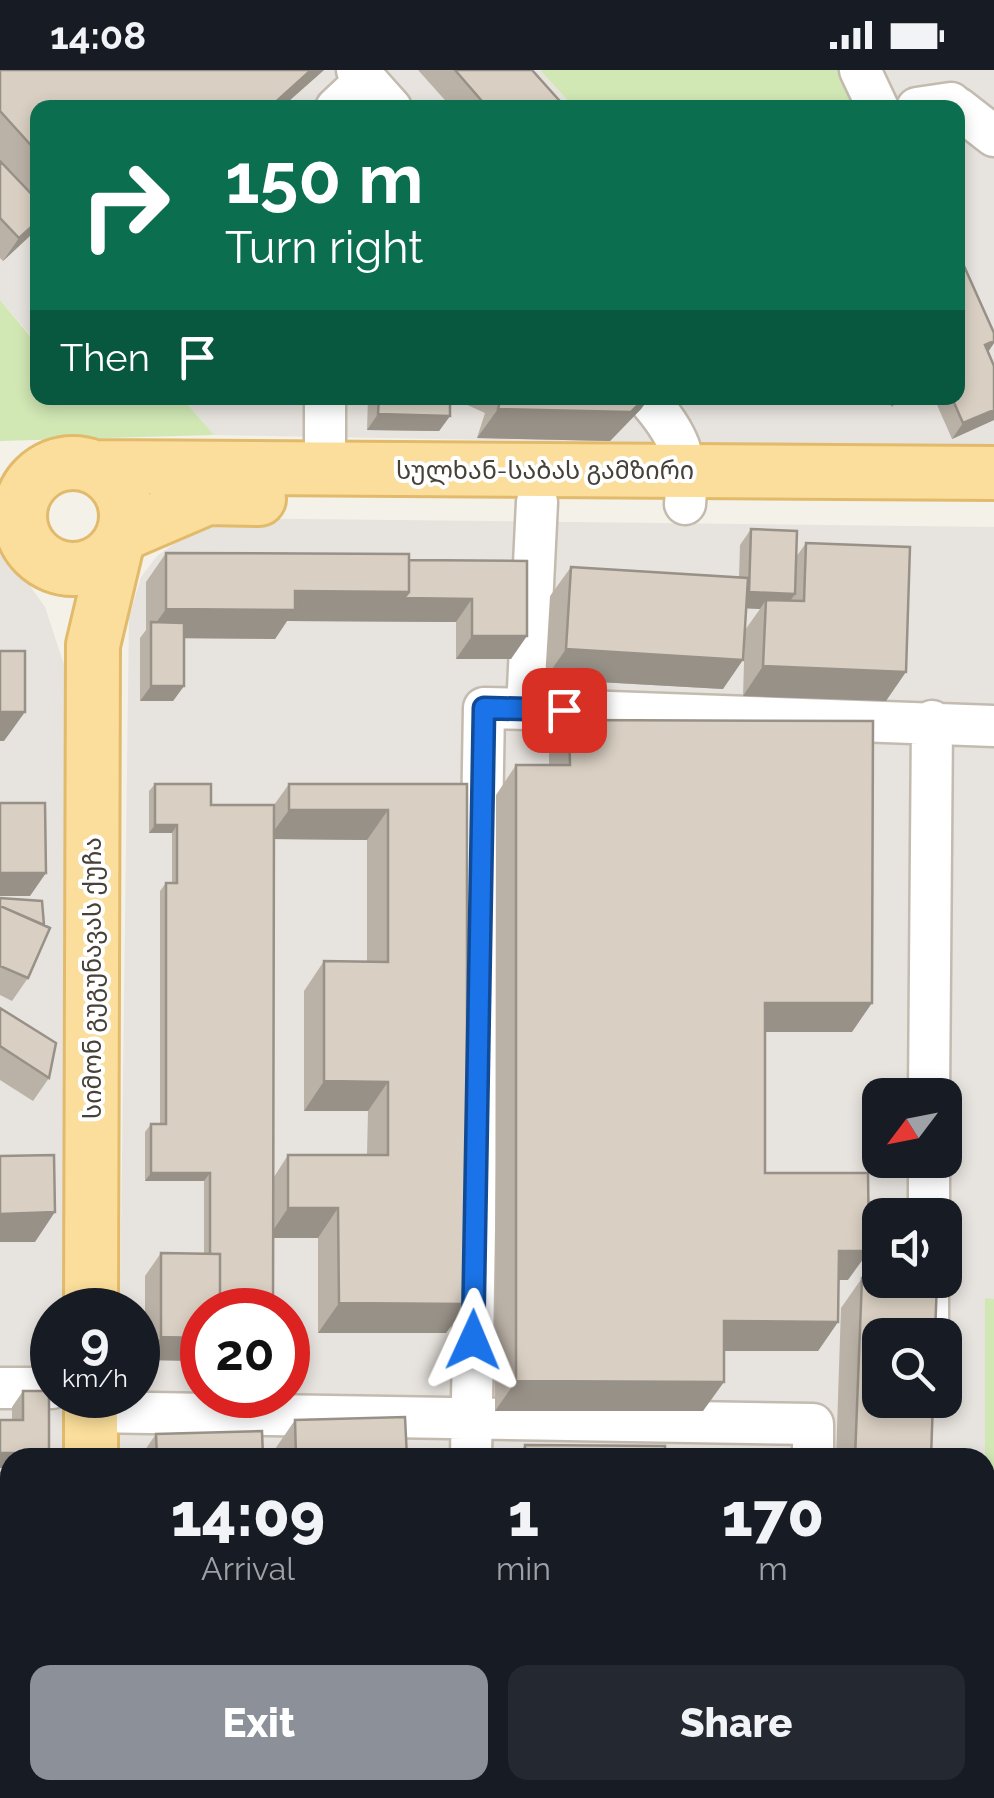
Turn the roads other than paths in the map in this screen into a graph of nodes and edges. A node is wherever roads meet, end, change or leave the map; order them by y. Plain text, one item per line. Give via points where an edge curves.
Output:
1 (860, 70) edge
2 (371, 86) edge
3 (349, 100) edge
4 (874, 100) edge
5 (965, 114) edge
6 (994, 136) edge
7 (325, 405) edge
8 (653, 405) edge
9 (96, 467) junction
10 (324, 468) junction
11 (994, 473) edge
12 (687, 487) junction
13 (536, 502) junction
14 (994, 507) edge
15 (20, 509) edge
16 (119, 541) junction
17 (93, 645) junction
18 (527, 709) junction
19 (932, 722) junction
20 (994, 726) edge
21 (929, 1078) edge
22 (91, 1288) edge
23 (0, 1388) edge
24 (30, 1397) edge
25 (159, 1418) edge
26 (471, 1438) edge
27 (813, 1448) edge

1 - 4 lane
2 - 3 lane
5 - 6 lane
7 - 10 lane
8 - 12 lane via 666,420
9 - 10 main road, სულხან-საბას გამზირი
9 - 15 main road via 61,464
9 - 16 main road via 123,498
10 - 12 main road, სულხან-საბას გამზირი
11 - 12 main road, სულხან-საბას გამზირი
12 - 13 main road, სულხან-საბას გამზირი
12 - 14 main road, სულხან-საბას გამზირი
13 - 16 main road, სულხან-საბას გამზირი via 207,498
13 - 18 lane
15 - 16 main road via 74,569 90,566
15 - 17 main road
16 - 17 main road, სიმონ გუგუნავას ქუჩა
17 - 22 main road, სიმონ გუგუნავას ქუჩა
18 - 19 lane
18 - 26 lane via 484,708 463,796
19 - 20 lane
19 - 21 lane
23 - 24 lane
25 - 26 lane
26 - 27 lane via 813,1424

